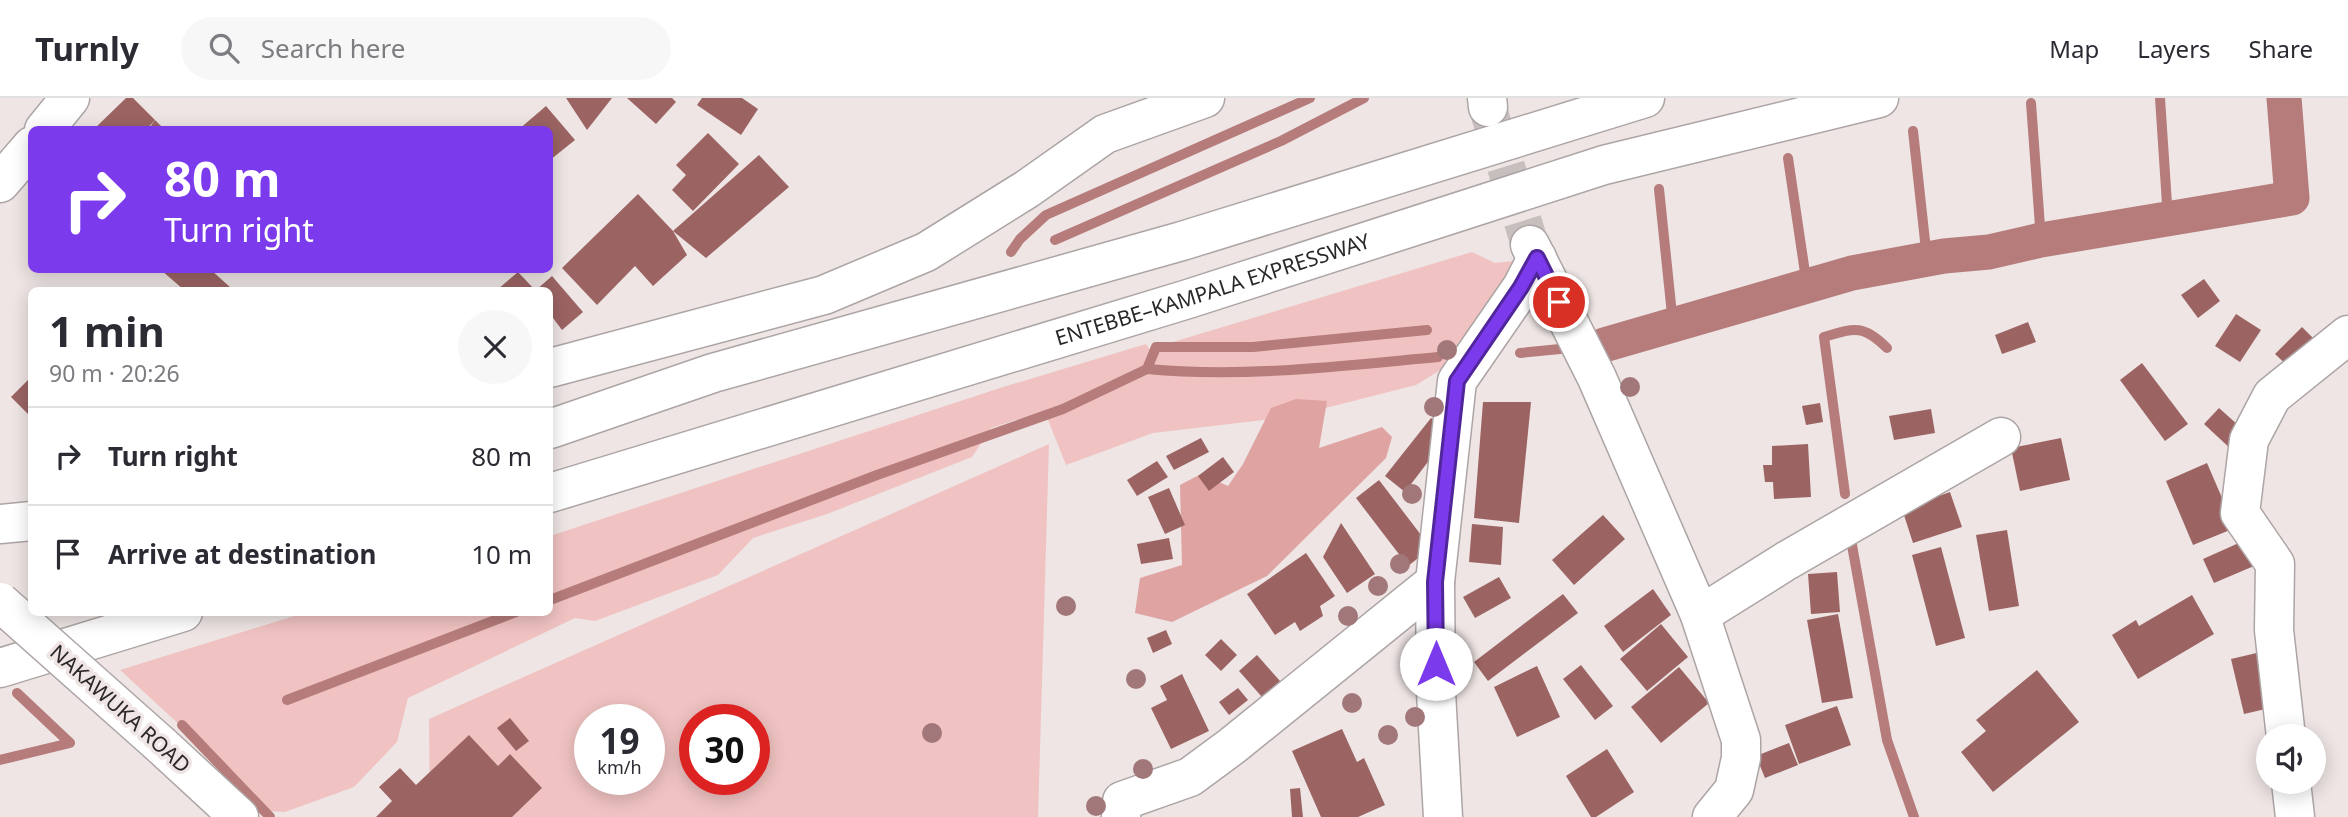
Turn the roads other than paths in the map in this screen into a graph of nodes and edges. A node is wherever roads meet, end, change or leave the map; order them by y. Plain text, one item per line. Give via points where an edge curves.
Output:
1 (70, 98) edge
2 (1205, 98) edge
3 (1645, 98) edge
4 (1879, 98) edge
5 (47, 126) edge
6 (28, 151) edge
7 (0, 183) edge
8 (2348, 335) edge
9 (553, 367) edge
10 (553, 428) edge
11 (2001, 437) dead end
12 (553, 492) edge
13 (28, 521) edge
14 (0, 524) edge
15 (1435, 582) junction
16 (0, 602) edge
17 (28, 603) edge
18 (0, 611) edge
19 (1700, 615) junction
20 (170, 616) edge
21 (0, 668) edge
22 (2285, 724) edge
23 (2292, 794) edge
24 (239, 817) edge
25 (1121, 817) edge
26 (1443, 817) edge
27 (1712, 817) edge
28 (2295, 817) edge

1 - 5 main road
2 - 9 main road via 1105,134 926,252 824,295
3 - 10 main road via 1182,241 713,373
4 - 12 main road, ENTEBBE–KAMPALA EXPRESSWAY via 1604,165 1188,299
6 - 7 main road
8 - 22 main road via 2272,396 2249,440 2240,513 2275,564 2274,630
11 - 19 main road
13 - 14 main road
15 - 19 main road via 1457,381 1521,287 1533,251 1597,378
15 - 25 main road via 1190,777 1122,801
15 - 26 main road
16 - 24 main road, NAKAWUKA ROAD, bridge
17 - 18 main road
19 - 27 main road via 1741,740 1734,790
20 - 21 main road
23 - 28 main road

